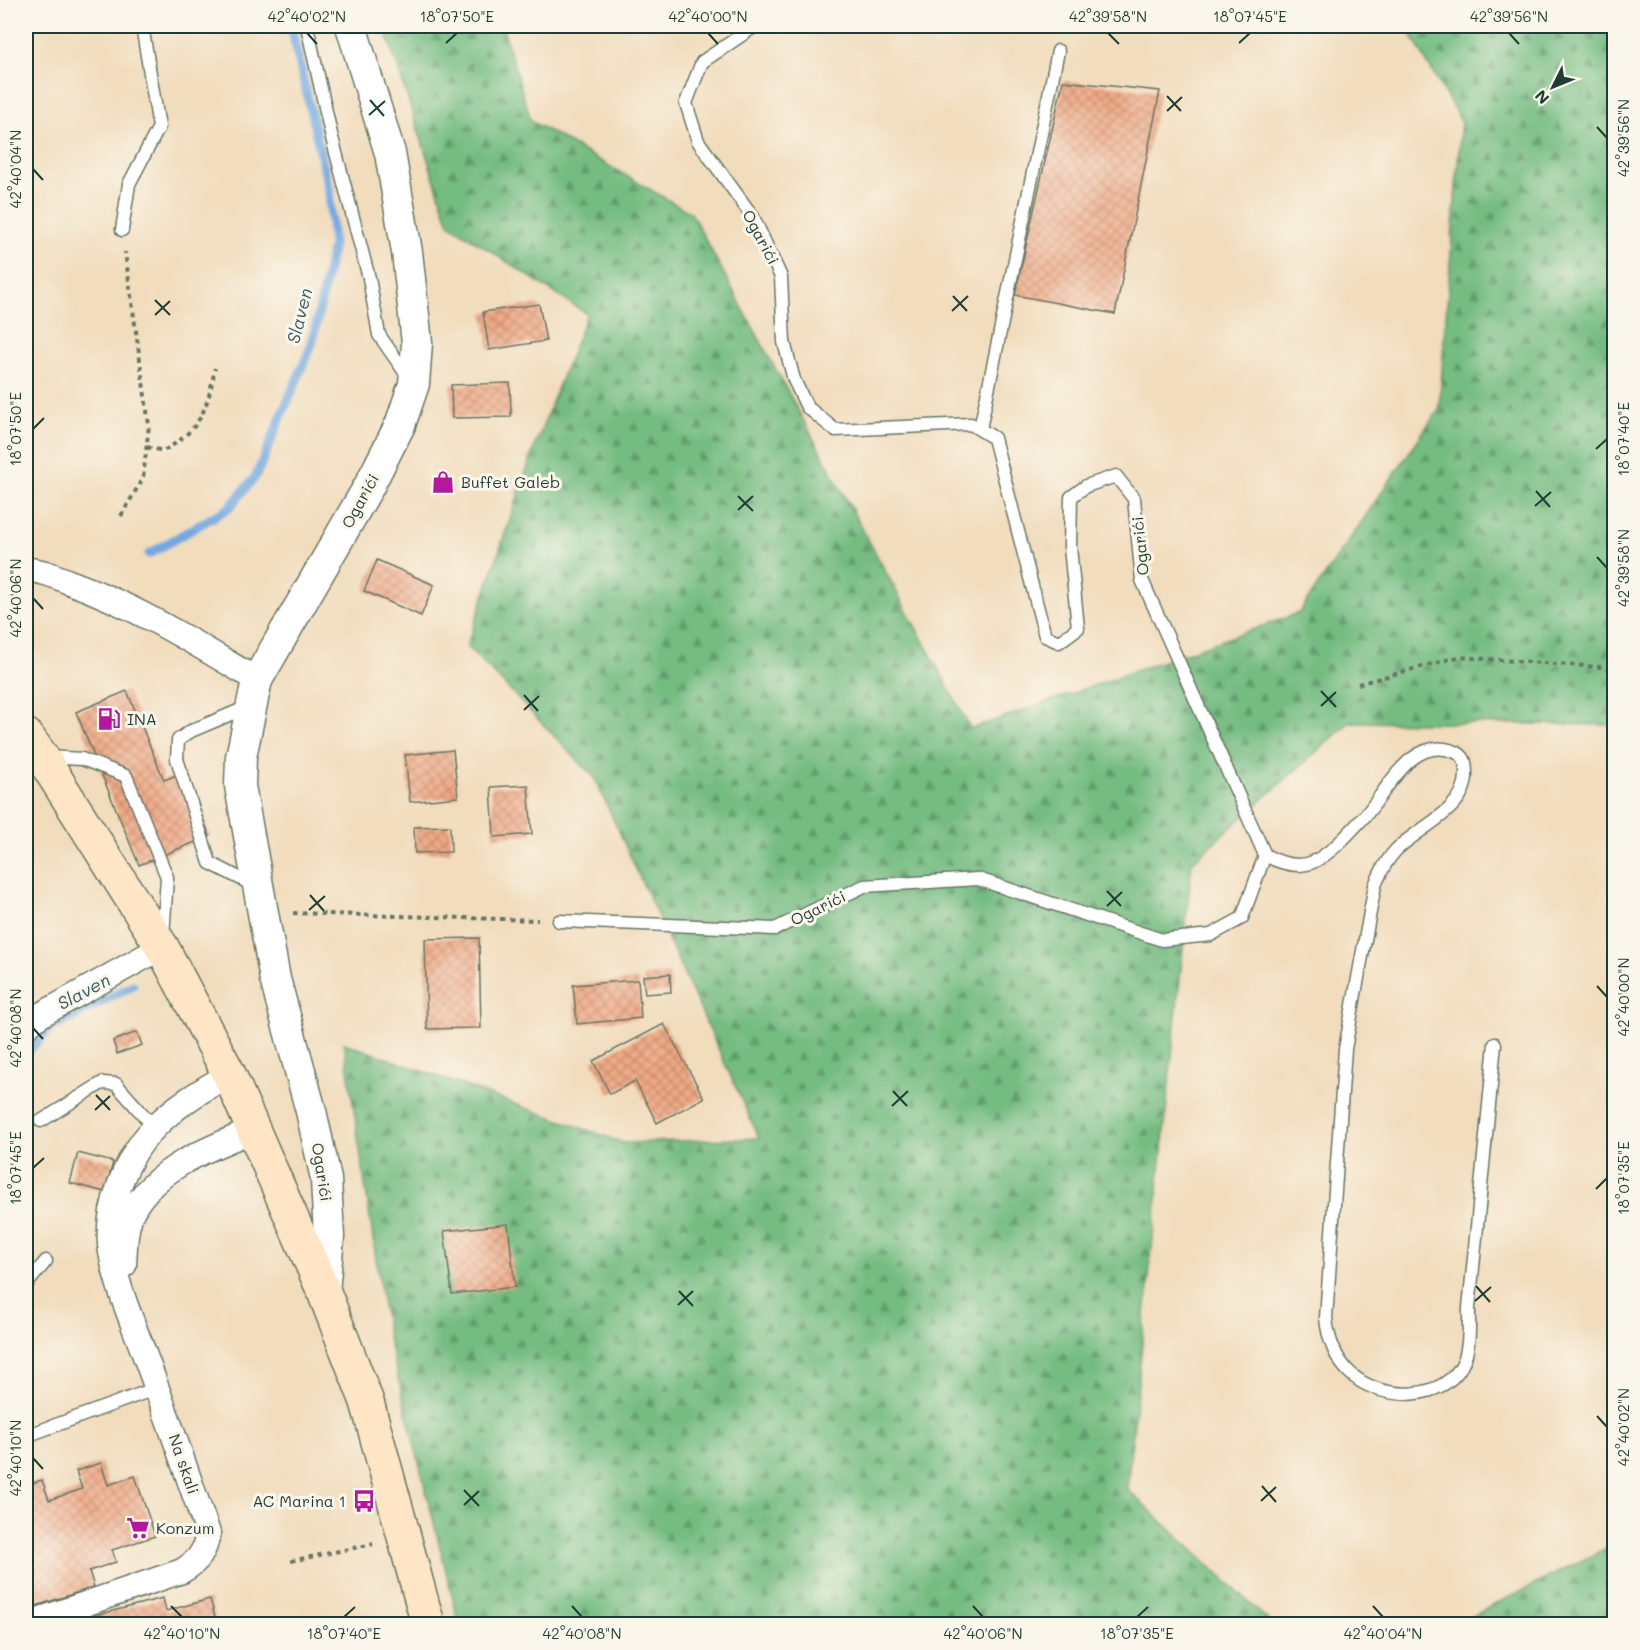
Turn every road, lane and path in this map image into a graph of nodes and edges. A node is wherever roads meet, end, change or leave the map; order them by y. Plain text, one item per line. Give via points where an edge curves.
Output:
1 (142, 26) edge
2 (308, 26) edge
3 (351, 26) edge
4 (755, 26) edge
5 (1058, 51) dead end
6 (122, 230) joint
7 (215, 368) dead end
8 (414, 384) junction
9 (980, 429) junction
10 (147, 447) junction
11 (121, 516) dead end
12 (26, 570) edge
13 (1614, 668) edge
14 (1358, 684) dead end
15 (253, 693) junction
16 (34, 746) edge
17 (1265, 855) junction
18 (259, 899) junction
19 (559, 921) joint
20 (162, 947) junction
21 (26, 1027) edge
22 (1495, 1044) dead end
23 (229, 1074) junction
24 (41, 1120) dead end
25 (154, 1127) junction
26 (254, 1130) junction
27 (46, 1261) dead end
28 (26, 1285) edge
29 (324, 1292) junction
30 (123, 1294) junction
31 (157, 1388) junction
32 (26, 1436) edge
33 (374, 1544) dead end
34 (291, 1561) dead end
35 (26, 1624) edge
36 (428, 1624) edge

1 - 6 lane via 159,127 129,184
2 - 8 lane via 380,335
3 - 8 street, Ogarići via 390,153 417,343
4 - 9 lane, Ogarići via 702,62 686,103 698,141 753,217 781,276 784,342 794,380 807,407 835,430 971,424
5 - 9 lane
6 - 10 path via 149,425
7 - 10 path via 208,403 196,426 163,451
8 - 15 street, Ogarići via 400,425 369,486
9 - 17 lane, Ogarići via 994,438 1045,636 1059,642 1078,628 1070,547 1071,496 1086,486 1116,476 1134,499 1142,580
10 - 11 path via 143,478
12 - 15 street via 37,570 99,593 174,631
13 - 14 path via 1458,657
15 - 18 street, Ogarići via 241,757 240,786
15 - 18 lane via 178,740 177,759 210,862
16 - 20 main road
16 - 20 lane via 126,776 167,877
17 - 19 lane, Ogarići via 1242,918 1211,935 1162,940 978,879 864,886 776,929
17 - 22 lane via 1293,865 1311,863 1325,855 1364,817 1389,780 1428,750 1459,753 1467,763 1461,795 1396,850 1383,867 1376,885 1345,1049 1326,1318 1342,1364 1374,1389 1402,1393 1430,1390 1443,1383 1464,1360 1469,1341
18 - 19 path
18 - 29 street, Ogarići via 274,979 326,1179 329,1237
20 - 21 street
20 - 23 main road
23 - 25 street, Na skali via 182,1103
23 - 26 main road
24 - 25 lane via 102,1083 116,1084
25 - 30 street, Na skali via 132,1160 110,1222 111,1252
26 - 29 main road
26 - 30 street, Na skali via 211,1147 152,1184 133,1212 126,1239
27 - 28 lane
29 - 36 main road via 367,1402
30 - 31 street, Na skali
31 - 32 lane
31 - 35 street, Na skali via 208,1533 206,1550 182,1571
33 - 34 path

